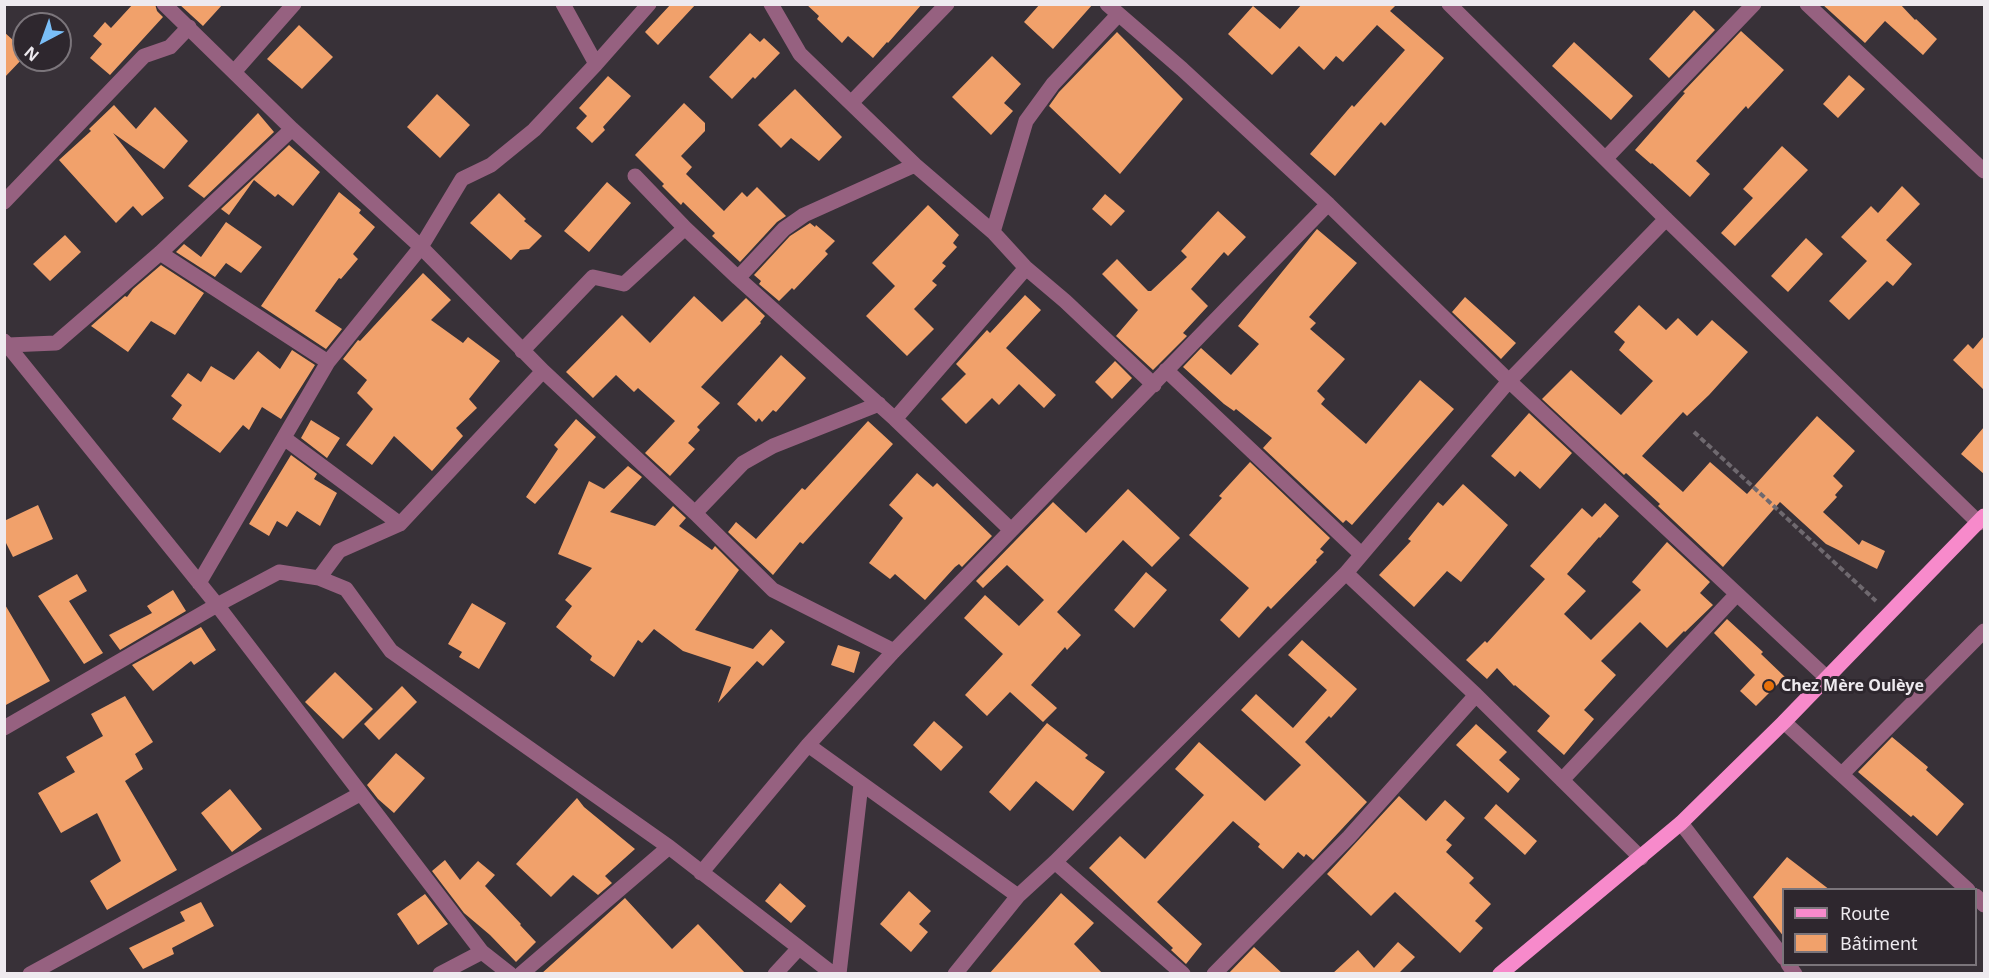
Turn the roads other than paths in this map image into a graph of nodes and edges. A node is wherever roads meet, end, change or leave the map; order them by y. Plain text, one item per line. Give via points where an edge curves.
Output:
1 (164, 4) edge
2 (294, 4) edge
3 (562, 4) edge
4 (649, 4) edge
5 (771, 4) edge
6 (947, 4) edge
7 (1449, 4) edge
8 (1754, 4) edge
9 (1807, 4) edge
10 (1113, 10) edge
11 (189, 27) junction
12 (596, 64) junction
13 (234, 72) junction
14 (851, 103) junction
15 (292, 129) junction
16 (1606, 158) junction
17 (915, 165) junction
18 (1984, 171) edge
19 (635, 176) dead end
20 (4, 202) edge
21 (1328, 204) junction
22 (1666, 219) junction
23 (685, 228) junction
24 (993, 232) junction
25 (421, 247) junction
26 (160, 253) junction
27 (1026, 268) junction
28 (738, 278) junction
29 (6, 344) edge
30 (522, 351) junction
31 (328, 362) junction
32 (1166, 370) junction
33 (543, 372) junction
34 (1509, 381) junction
35 (1154, 385) junction
36 (879, 404) junction
37 (894, 419) junction
38 (284, 438) junction
39 (695, 513) junction
40 (1982, 520) edge
41 (400, 524) junction
42 (1011, 530) junction
43 (1361, 554) junction
44 (1346, 573) junction
45 (319, 578) junction
46 (199, 583) junction
47 (1737, 594) junction
48 (217, 605) junction
49 (1984, 631) edge
50 (894, 651) junction
51 (1827, 678) junction
52 (1476, 695) junction
53 (1784, 722) junction
54 (4, 728) edge
55 (808, 744) junction
56 (1842, 774) junction
57 (1562, 780) junction
58 (861, 784) junction
59 (360, 795) junction
60 (1681, 823) junction
61 (669, 847) junction
62 (1641, 858) junction
63 (1055, 862) junction
64 (701, 873) junction
65 (1966, 888) edge
66 (1018, 896) junction
67 (799, 948) junction
68 (482, 952) junction
69 (1782, 955) edge
70 (30, 974) edge
71 (440, 974) edge
72 (510, 974) edge
73 (521, 974) edge
74 (775, 974) edge
75 (833, 974) edge
76 (839, 974) edge
77 (955, 974) edge
78 (1183, 974) edge
79 (1214, 974) edge
80 (1500, 974) edge

1 - 11 street
2 - 13 street
3 - 12 street
4 - 12 street
5 - 14 street via 800,54
6 - 14 street
7 - 16 street
8 - 16 street
9 - 18 street
10 - 21 street
10 - 24 street via 1026,121
11 - 13 street
11 - 20 street via 170,46 144,56
12 - 25 street via 534,130 491,165 462,179
13 - 15 street
14 - 17 street
15 - 25 street
15 - 26 street
16 - 22 street
17 - 24 street
17 - 28 street via 804,215 784,229
19 - 23 street
21 - 32 street
21 - 34 street
22 - 34 street
22 - 40 street
23 - 28 street
23 - 30 street via 624,284 593,277
24 - 27 street
25 - 30 street
25 - 31 street
26 - 29 street via 56,343
26 - 31 street
27 - 35 street
27 - 37 street
28 - 36 street
29 - 46 street
30 - 33 street
31 - 38 street
32 - 35 street
32 - 43 street
33 - 39 street
33 - 41 street
34 - 43 street
34 - 47 street
35 - 42 street
36 - 37 street
36 - 39 street via 773,446 743,463
37 - 42 street
38 - 41 street
38 - 46 street
39 - 50 street via 773,590
40 - 51 main road
41 - 45 street via 339,551
42 - 50 street
43 - 44 street
44 - 52 street
44 - 63 street
45 - 48 street via 279,572
45 - 61 street via 346,589 391,651
46 - 48 street
47 - 51 street
47 - 57 street
48 - 54 street
48 - 59 street
49 - 56 street
50 - 55 street
51 - 53 main road
52 - 57 street
52 - 79 street via 1349,837
53 - 56 street
53 - 60 main road
55 - 58 street
55 - 64 street
56 - 65 street
57 - 62 street
58 - 66 street
58 - 76 street
59 - 68 street
59 - 70 street
60 - 62 main road
60 - 69 street
61 - 64 street
61 - 73 street
62 - 80 main road
63 - 66 street
63 - 78 street
64 - 67 street
66 - 77 street
67 - 74 street
67 - 75 street
68 - 71 street
68 - 72 street

